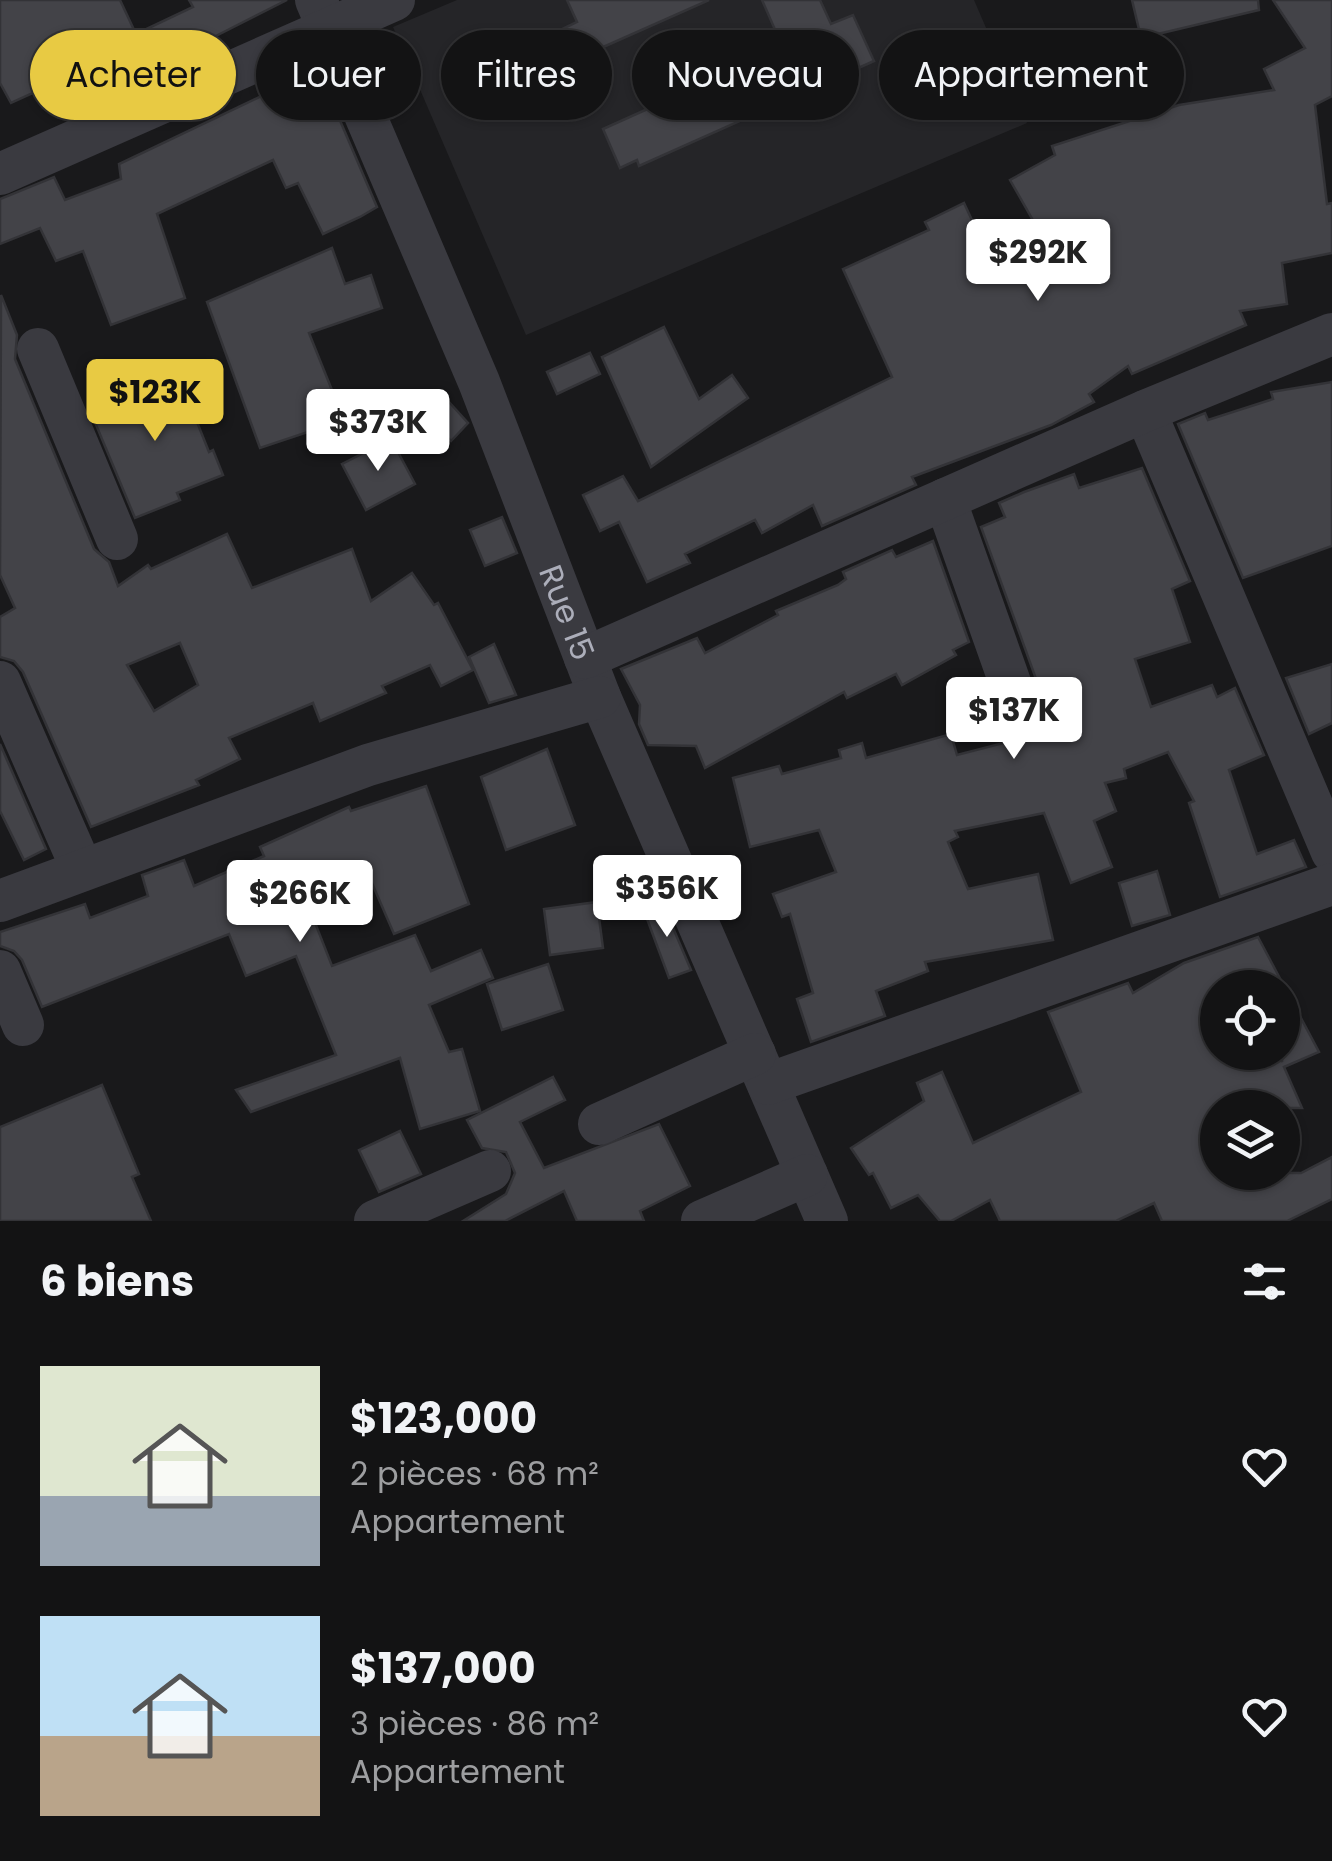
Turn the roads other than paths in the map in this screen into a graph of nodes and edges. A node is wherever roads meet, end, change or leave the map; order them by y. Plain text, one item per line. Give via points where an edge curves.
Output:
1 (394, 0) edge
2 (322, 15) edge
3 (0, 174) edge
4 (1332, 334) edge
5 (38, 349) dead end
6 (1145, 411) junction
7 (945, 499) junction
8 (117, 540) dead end
9 (593, 677) junction
10 (0, 682) edge
11 (1014, 694) dead end
12 (1332, 852) edge
13 (80, 868) junction
14 (1332, 884) edge
15 (0, 900) edge
16 (0, 971) edge
17 (23, 1025) dead end
18 (762, 1069) junction
19 (599, 1124) dead end
20 (490, 1170) dead end
21 (807, 1175) junction
22 (375, 1221) edge
23 (702, 1221) edge
24 (827, 1221) edge

1 - 2 street
2 - 3 street
2 - 9 street, Rue 15 via 479,382
4 - 6 street
5 - 8 street
6 - 7 street
6 - 12 street
7 - 9 street
7 - 11 street
9 - 13 street
9 - 18 street, Rue 15
10 - 13 street
13 - 15 street
14 - 18 street
16 - 17 street
18 - 19 street
18 - 21 street, Rue 15
20 - 22 street
21 - 23 street
21 - 24 street, Rue 15

